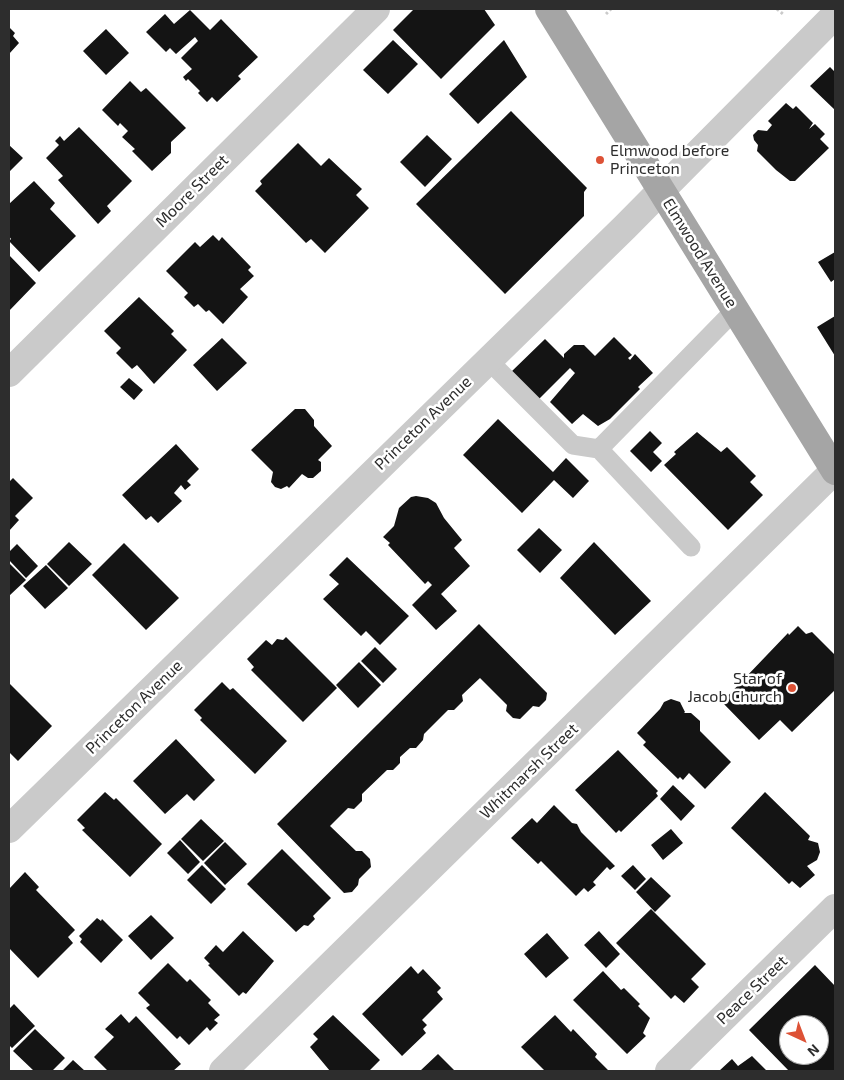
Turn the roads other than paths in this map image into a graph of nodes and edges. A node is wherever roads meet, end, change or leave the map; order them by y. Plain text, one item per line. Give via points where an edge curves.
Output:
1 (376, 9) edge
2 (549, 9) edge
3 (835, 15) edge
4 (661, 190) junction
5 (735, 310) junction
6 (488, 360) junction
7 (9, 373) edge
8 (598, 450) junction
9 (835, 470) edge
10 (691, 547) dead end
11 (9, 829) edge
12 (835, 908) edge
13 (223, 1071) edge
14 (669, 1071) edge

1 - 7 street, Moore Street
2 - 4 main road, Elmwood Avenue
3 - 4 street, Princeton Avenue
4 - 5 main road, Elmwood Avenue
4 - 6 street, Princeton Avenue
5 - 8 lane
5 - 9 main road, Elmwood Avenue
6 - 8 lane via 573,445
6 - 11 street, Princeton Avenue
8 - 10 lane
9 - 13 street, Whitmarsh Street
12 - 14 street, Peace Street

